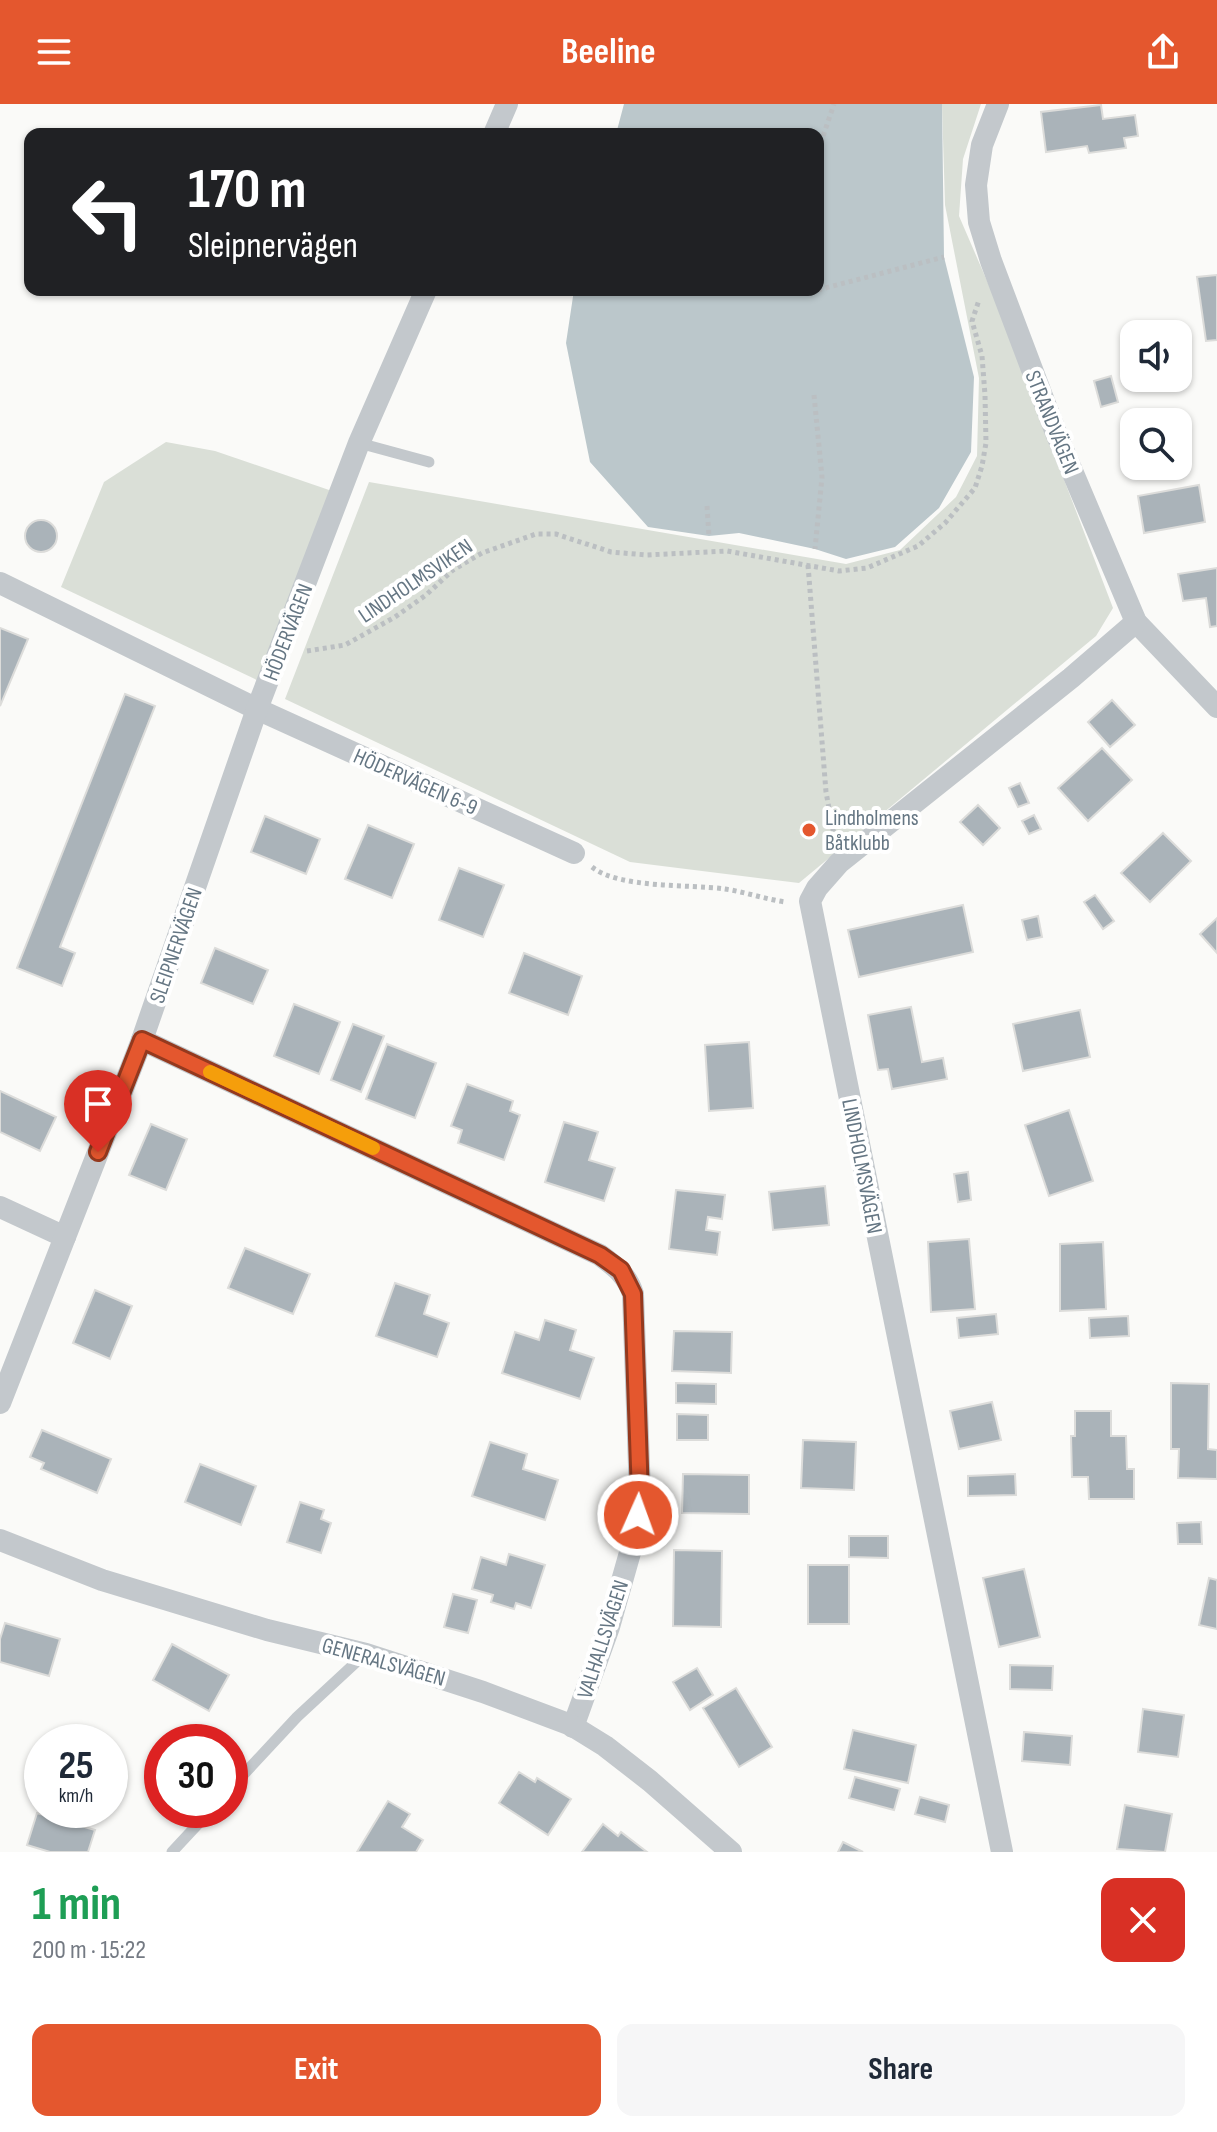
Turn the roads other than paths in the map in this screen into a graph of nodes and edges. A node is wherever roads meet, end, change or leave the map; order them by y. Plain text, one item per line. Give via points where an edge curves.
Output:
1 (507, 104) edge
2 (998, 104) edge
3 (497, 128) edge
4 (423, 296) edge
5 (359, 443) junction
6 (429, 462) dead end
7 (0, 583) edge
8 (1136, 622) junction
9 (1217, 707) edge
10 (257, 709) junction
11 (574, 853) road end
12 (142, 1040) junction
13 (0, 1207) edge
14 (65, 1237) junction
15 (0, 1403) edge
16 (0, 1540) edge
17 (366, 1654) junction
18 (573, 1727) junction
19 (248, 1770) edge
20 (194, 1828) edge
21 (172, 1852) edge
22 (731, 1852) edge
23 (1002, 1852) edge

1 - 3 street
2 - 8 street, STRANDVÄGEN via 982,145 976,185 979,222 1056,433
4 - 5 street, HÖDERVÄGEN
5 - 6 lane
5 - 10 street, HÖDERVÄGEN
7 - 10 street, HÖDERVÄGEN
8 - 9 street, STRANDVÄGEN
8 - 23 street, LINDHOLMSVÄGEN via 839,863 810,901
10 - 11 street, HÖDERVÄGEN 6-9
10 - 12 street, SLEIPNERVÄGEN
12 - 14 street, SLEIPNERVÄGEN
12 - 18 street, VALHALLSVÄGEN via 600,1255 630,1284 640,1495 635,1535
13 - 14 street
14 - 15 street, SLEIPNERVÄGEN
16 - 17 street, GENERALSVÄGEN via 188,1608
17 - 18 street, GENERALSVÄGEN
17 - 19 lane
18 - 22 street, GENERALSVÄGEN via 650,1781
20 - 21 lane

